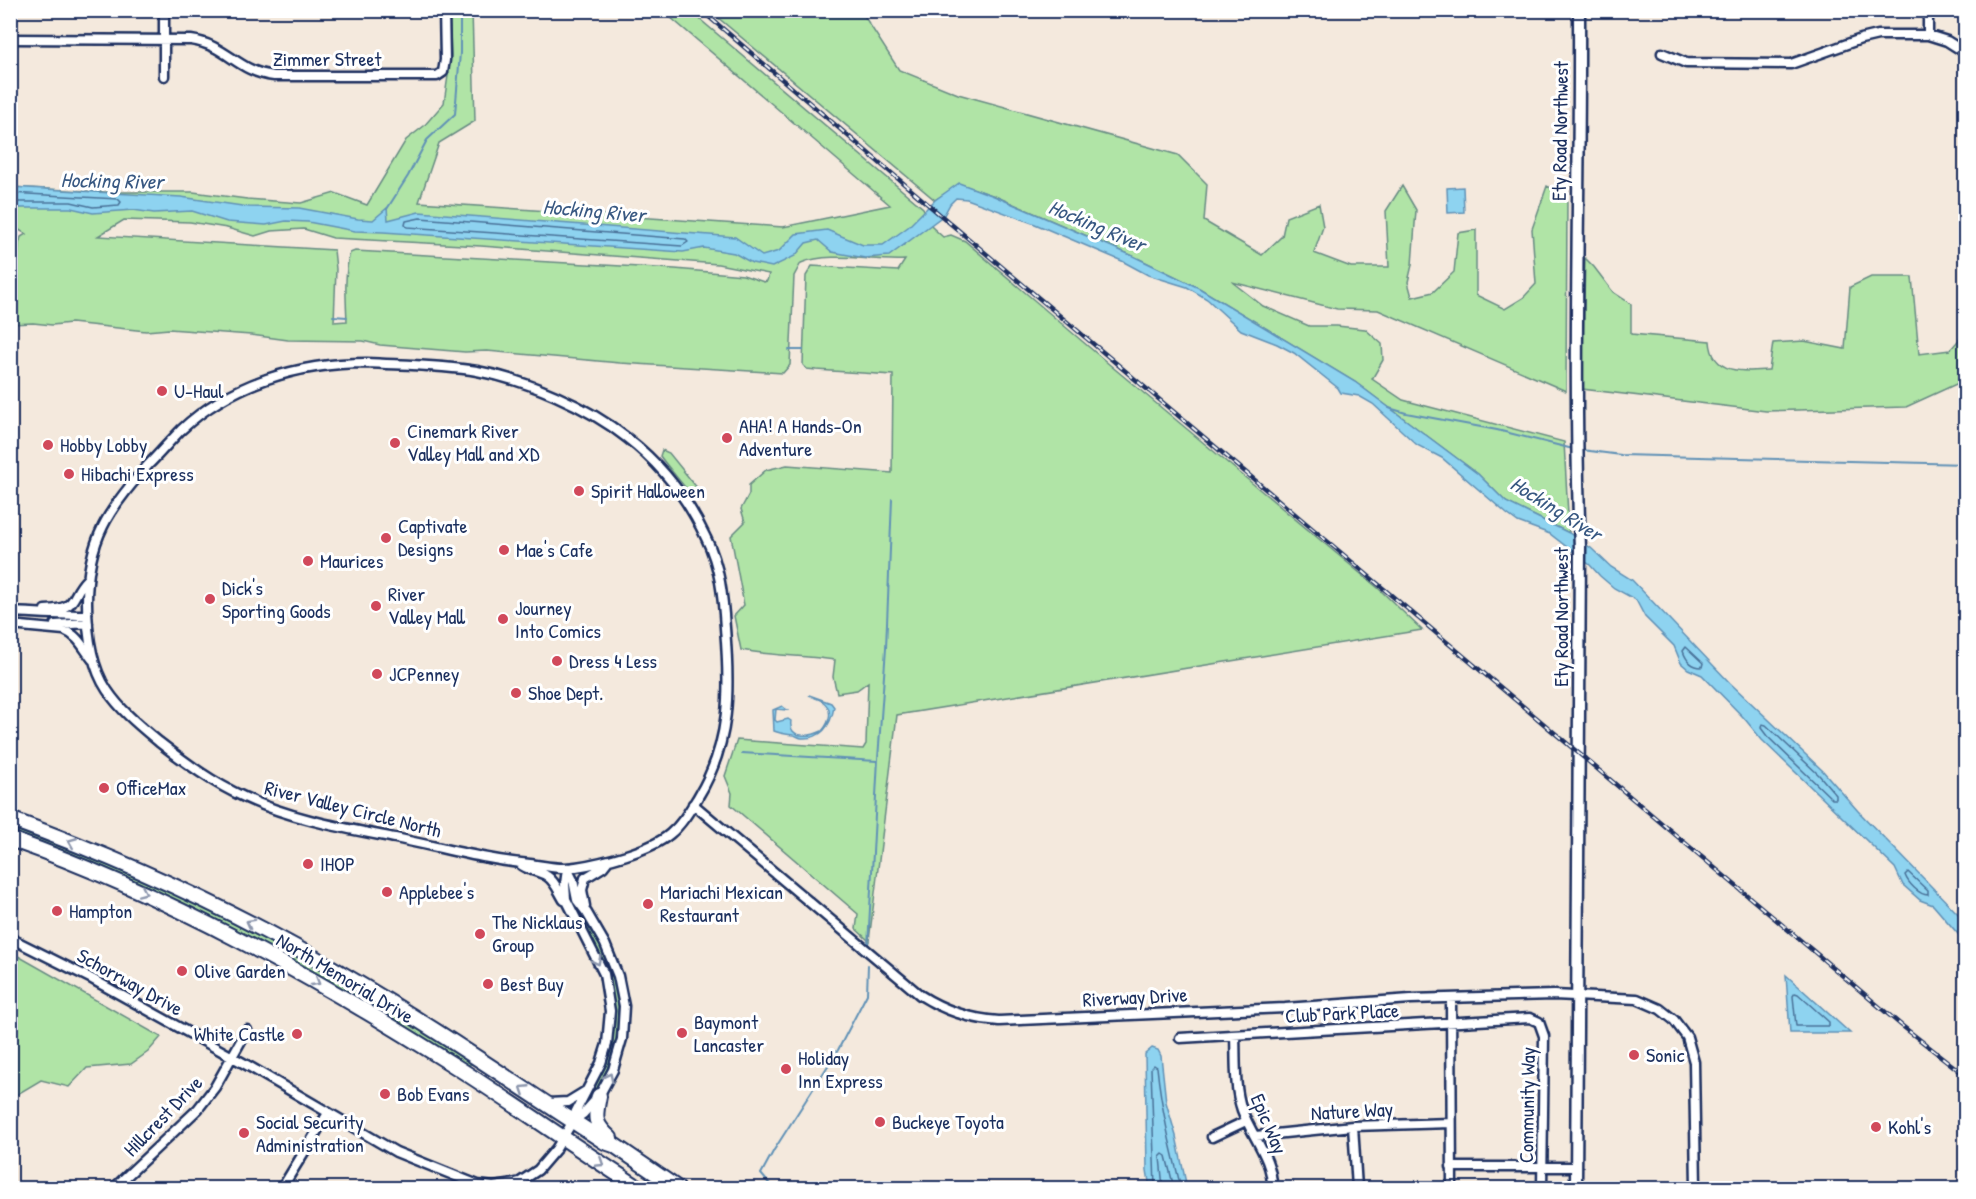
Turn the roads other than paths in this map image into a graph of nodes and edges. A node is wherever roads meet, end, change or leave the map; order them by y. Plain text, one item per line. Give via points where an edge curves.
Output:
1 (164, 10) edge
2 (444, 10) edge
3 (1579, 10) edge
4 (1928, 10) edge
5 (1928, 35) junction
6 (10, 39) edge
7 (164, 39) junction
8 (1662, 53) dead end
9 (1965, 53) edge
10 (164, 76) dead end
11 (87, 579) junction
12 (10, 612) edge
13 (38, 613) junction
14 (87, 619) junction
15 (10, 625) edge
16 (38, 627) junction
17 (93, 660) junction
18 (693, 804) junction
19 (10, 819) edge
20 (10, 839) edge
21 (607, 862) junction
22 (520, 864) junction
23 (567, 868) junction
24 (568, 906) junction
25 (587, 913) junction
26 (10, 938) edge
27 (1578, 996) junction
28 (1451, 998) junction
29 (1539, 1022) joint
30 (1451, 1023) junction
31 (248, 1030) dead end
32 (1235, 1035) junction
33 (1180, 1038) dead end
34 (232, 1056) junction
35 (593, 1093) junction
36 (545, 1102) junction
37 (328, 1113) junction
38 (573, 1121) junction
39 (1246, 1121) junction
40 (1452, 1123) junction
41 (1353, 1126) junction
42 (1256, 1136) junction
43 (1212, 1137) dead end
44 (561, 1138) junction
45 (614, 1145) junction
46 (1451, 1167) junction
47 (1542, 1167) junction
48 (1576, 1167) junction
49 (114, 1188) edge
50 (282, 1188) edge
51 (639, 1188) edge
52 (677, 1188) edge
53 (1272, 1188) edge
54 (1358, 1188) edge
55 (1452, 1188) edge
56 (1542, 1188) edge
57 (1576, 1188) edge
58 (1696, 1188) edge

1 - 7 street
2 - 7 street, Zimmer Street via 445,60 437,76 263,75 244,68 209,44
3 - 27 street, Ety Road Northwest
4 - 5 street
5 - 8 street via 1878,35 1791,64 1686,63
5 - 9 street
6 - 7 street, Zimmer Street
7 - 10 street
11 - 13 street via 70,604
11 - 14 street, River Valley Circle North
11 - 18 street via 99,535 118,499 187,425 243,388 303,368 354,363 459,369 527,385 588,412 647,455 684,498 710,546 724,607 727,706 718,754
12 - 13 street
13 - 14 street
14 - 16 street
14 - 17 street, River Valley Circle North
15 - 16 street
16 - 17 street via 75,635
17 - 22 street, River Valley Circle North via 105,688 136,722 189,765 242,796 308,819
18 - 21 street via 666,837
18 - 28 street, Riverway Drive via 920,995 947,1010 979,1020
36 -> 19 main road, North Memorial Drive via 384,998 282,940 110,857
20 -> 44 main road, North Memorial Drive via 147,894 273,957 459,1069
21 - 23 street, River Valley Circle North
21 - 25 street via 583,883
22 - 23 street, River Valley Circle North
22 - 24 street, River Valley Circle North via 547,876
23 - 24 street via 564,891
23 - 25 street via 577,900
24 -> 35 street, River Valley Circle North via 604,974 609,1002 607,1044
35 -> 25 street via 618,1056 624,1006 612,958
26 - 34 street, Schorrway Drive
27 - 28 street, Riverway Drive
27 - 48 street, Ety Road Northwest
27 - 58 street, Riverway Drive via 1637,999 1659,1008 1687,1037 1694,1062
28 - 30 street
29 - 30 street, Club Park Place via 1530,1018
29 - 47 street, Community Way via 1544,1036
30 - 32 street, Club Park Place
30 - 40 street
31 - 34 street, Hillcrest Drive
32 - 33 street, Club Park Place
32 - 39 street, Epic Way via 1238,1097
34 - 37 street, Schorrway Drive
34 - 49 street, Hillcrest Drive via 198,1109
35 - 36 street via 568,1102
35 - 38 street
35 - 38 street via 583,1114
35 - 45 main road, North Memorial Drive via 598,1128
36 - 38 main road, North Memorial Drive
37 - 44 street, Schorrway Drive via 396,1152 461,1179 493,1187 529,1177
37 - 50 street
38 - 44 street, Schorrway Drive
38 - 45 main road, North Memorial Drive
39 - 42 street, Epic Way
39 - 43 street
40 - 41 street, Nature Way
40 - 46 street
41 - 42 street, Nature Way
41 - 54 street
42 - 53 street, Epic Way via 1270,1168
44 -> 51 main road, North Memorial Drive
45 - 52 main road, North Memorial Drive
46 - 47 street
46 - 55 street
47 - 48 street
47 - 56 street, Community Way
48 - 57 street, Ety Road Northwest

